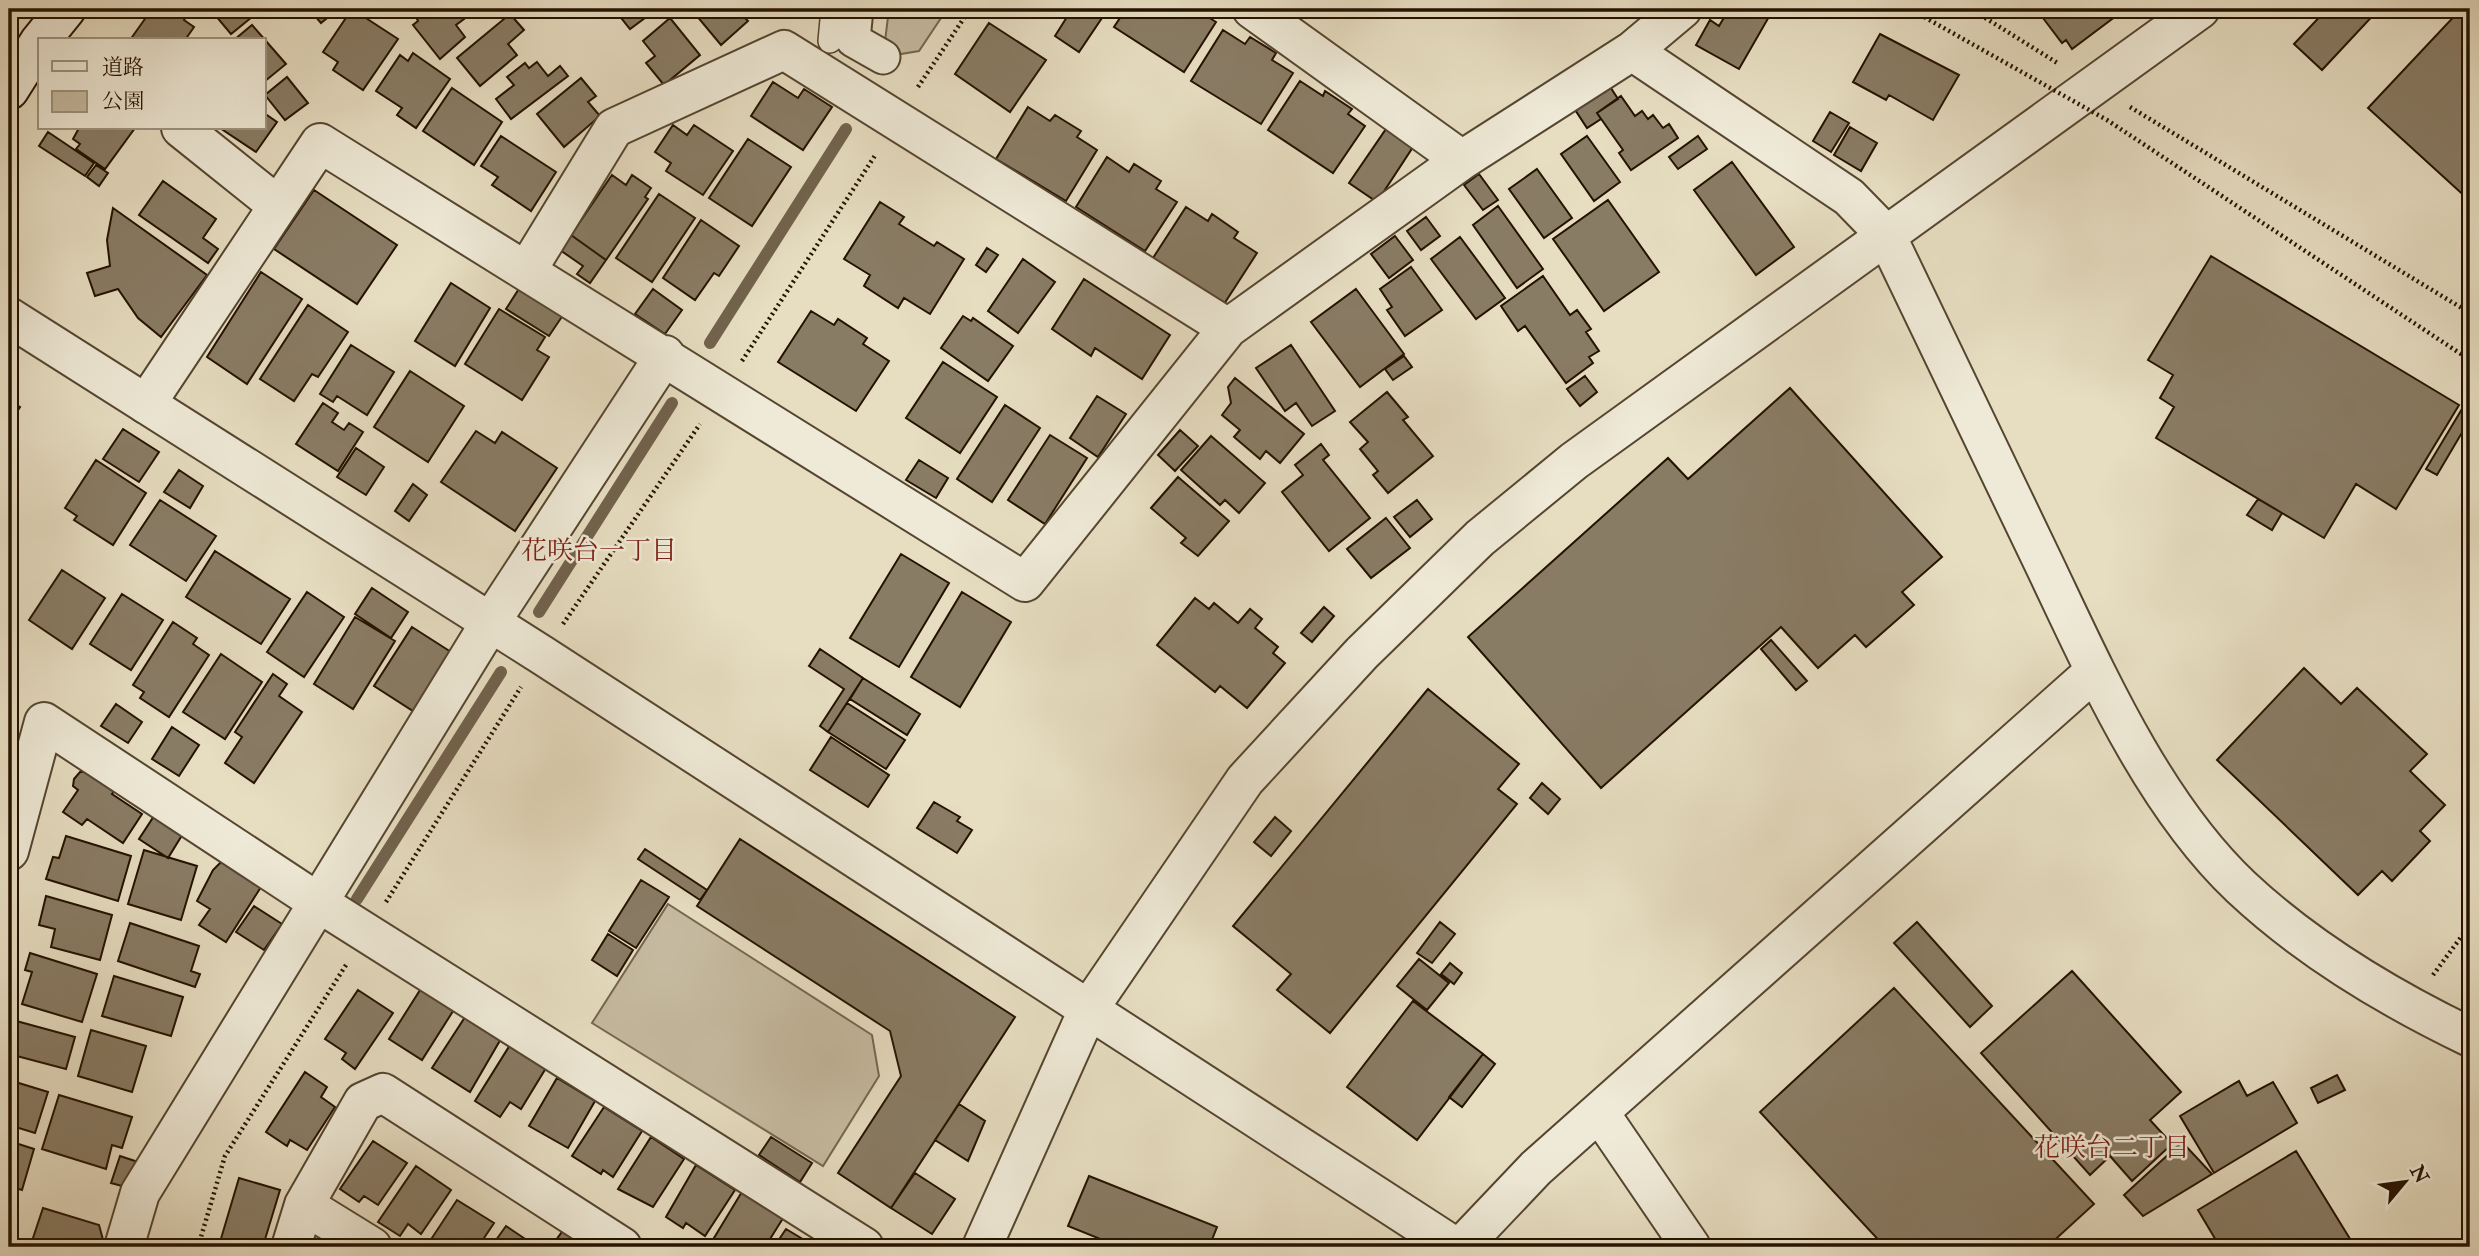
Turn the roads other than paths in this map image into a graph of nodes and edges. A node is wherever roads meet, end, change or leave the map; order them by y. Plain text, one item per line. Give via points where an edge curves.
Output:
1 (833, 9) edge
2 (856, 9) edge
3 (1252, 9) edge
4 (1682, 9) edge
5 (2198, 9) edge
6 (830, 41) dead end
7 (1632, 51) junction
8 (38, 52) edge
9 (883, 57) dead end
10 (9, 90) edge
11 (183, 130) edge
12 (1462, 160) junction
13 (277, 205) junction
14 (1886, 235) junction
15 (527, 270) junction
16 (9, 317) edge
17 (1228, 328) junction
18 (665, 355) junction
19 (146, 404) junction
20 (490, 622) junction
21 (2095, 671) junction
22 (11, 834) edge
23 (319, 903) junction
24 (1088, 1010) junction
25 (2470, 1037) edge
26 (1599, 1112) junction
27 (304, 1205) junction
28 (124, 1247) edge
29 (291, 1247) edge
30 (372, 1247) edge
31 (622, 1247) edge
32 (864, 1247) edge
33 (982, 1247) edge
34 (1455, 1247) edge
35 (1461, 1247) edge
36 (1691, 1247) edge

1 - 6 lane
2 - 9 street via 853,40
3 - 12 street
4 - 7 street
5 - 14 street
7 - 12 street
7 - 14 street via 1849,197
8 - 10 street
11 - 13 street
12 - 17 street
13 - 15 street via 320,143
13 - 19 street
14 - 21 street
14 - 24 street via 1574,461 1479,538 1362,653 1245,780
15 - 17 street via 614,128 785,50
15 - 18 street
16 - 19 street
17 - 18 street via 1025,582
18 - 20 street
19 - 20 street
20 - 23 street
20 - 24 street
21 - 25 street via 2177,813 2240,887 2310,943 2412,1009
21 - 26 street
22 - 23 street via 44,722
23 - 28 street via 140,1193
23 - 32 street
24 - 33 street
24 - 34 street
26 - 35 street via 1536,1168
26 - 36 street
27 - 29 street
27 - 30 street
27 - 31 street via 363,1102 383,1093

